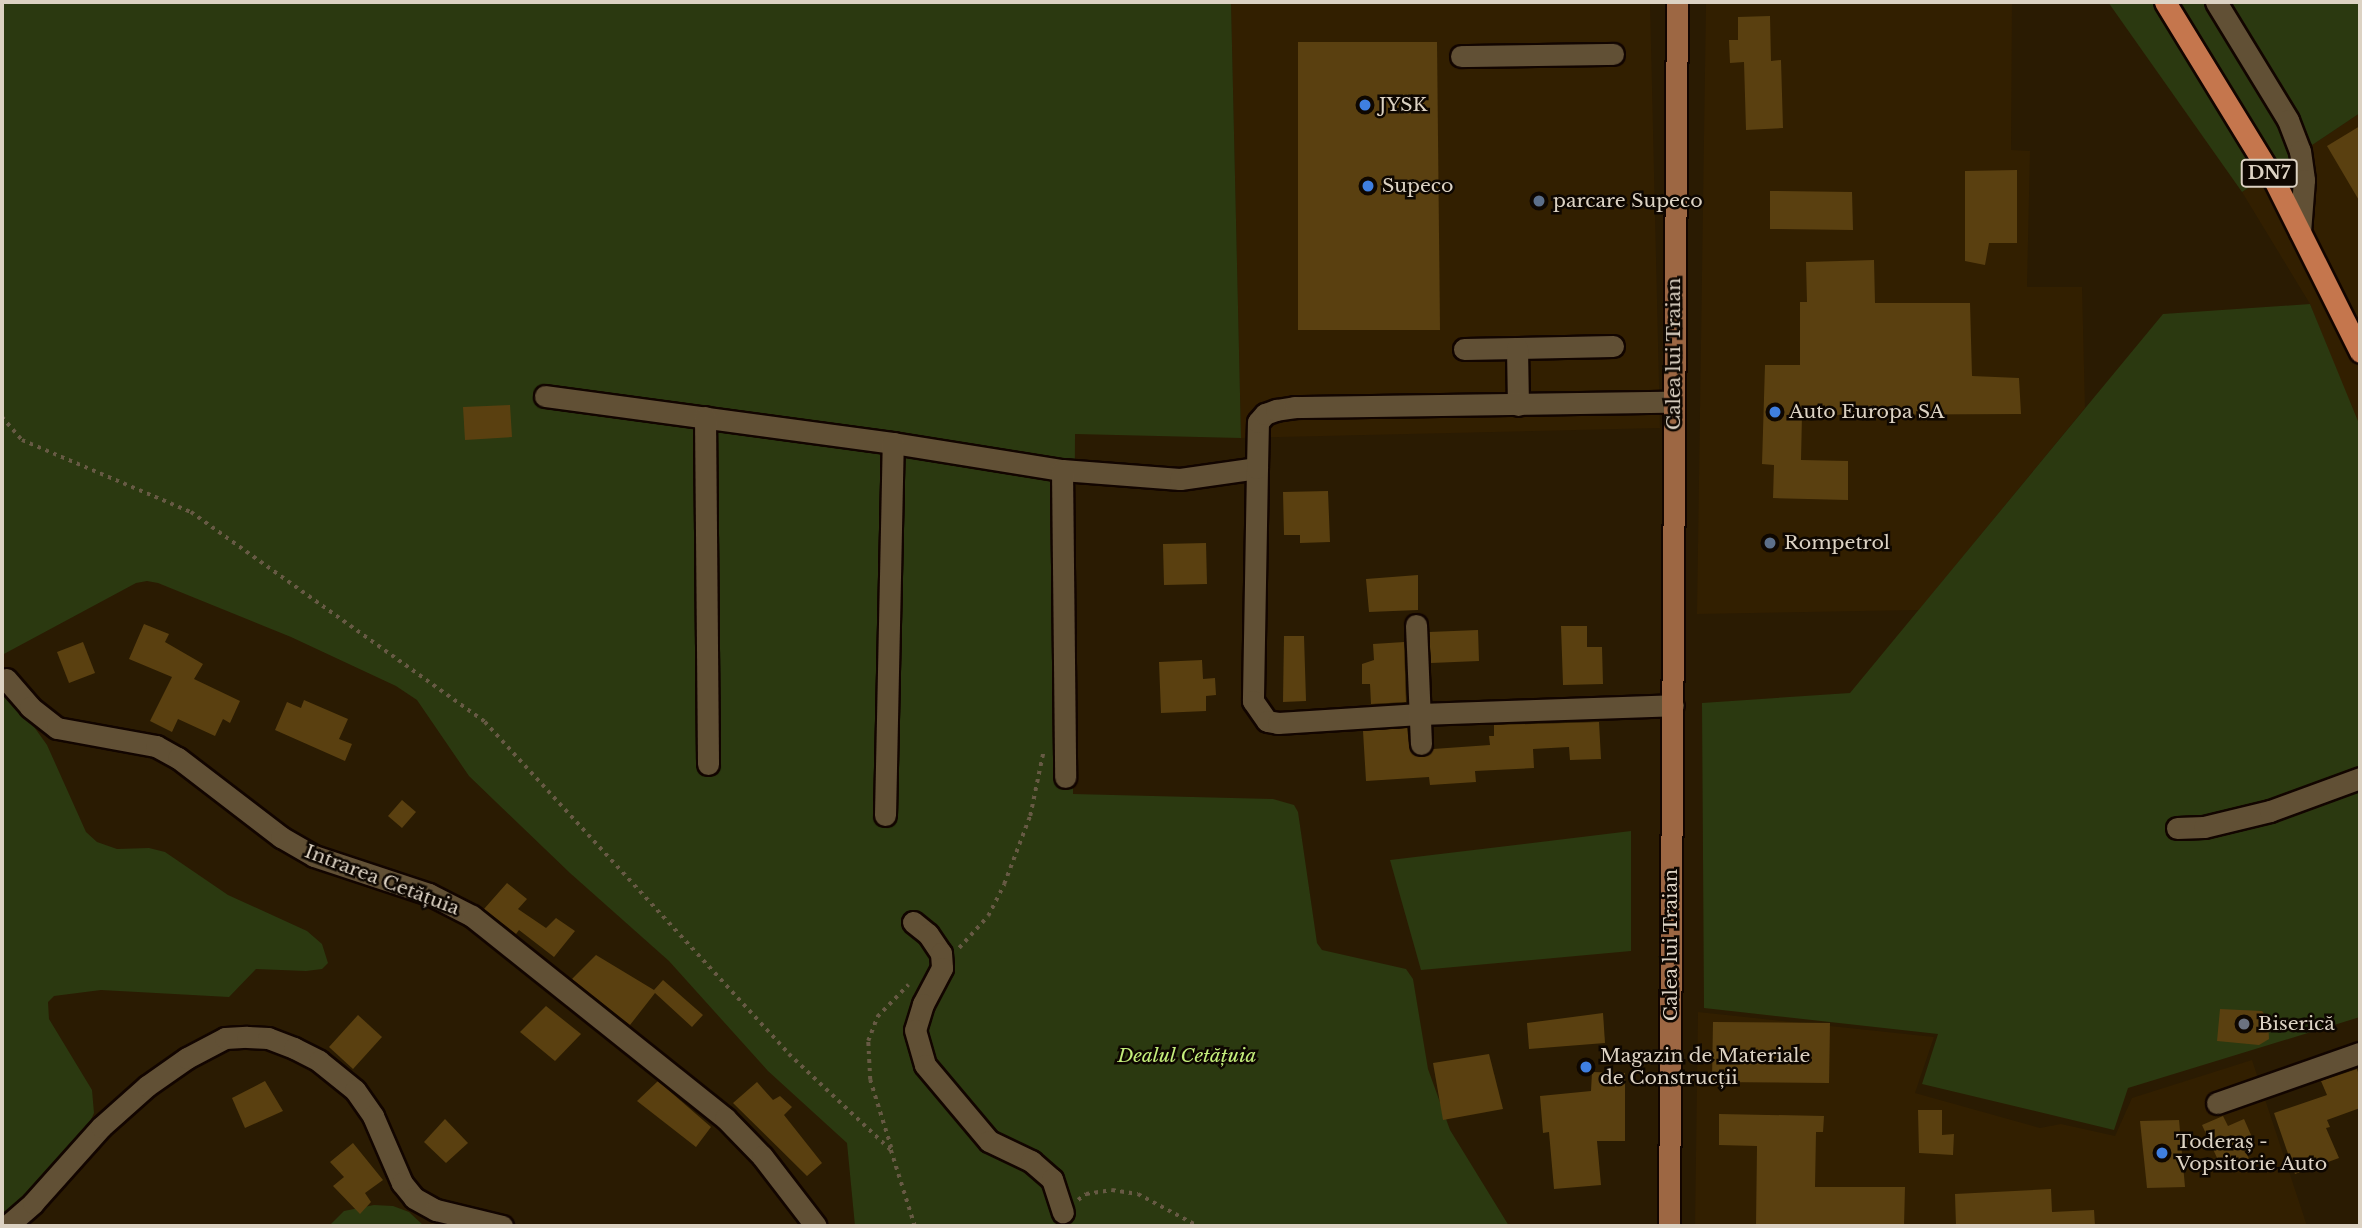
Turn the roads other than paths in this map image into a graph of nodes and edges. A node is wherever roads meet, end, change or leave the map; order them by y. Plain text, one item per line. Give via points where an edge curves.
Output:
1 (1677, 2) edge
2 (2165, 2) edge
3 (2216, 2) edge
4 (1613, 54) dead end
5 (1461, 56) dead end
6 (2301, 232) junction
7 (1613, 346) dead end
8 (1517, 348) junction
9 (1465, 349) dead end
10 (2360, 352) edge
11 (545, 396) dead end
12 (1673, 402) junction
13 (1518, 405) junction
14 (705, 417) junction
15 (893, 443) junction
16 (1257, 468) junction
17 (1062, 470) junction
18 (1416, 625) dead end
19 (6, 679) dead end
20 (1673, 705) junction
21 (1420, 714) junction
22 (1421, 744) dead end
23 (708, 764) dead end
24 (1065, 777) dead end
25 (2360, 778) edge
26 (885, 815) dead end
27 (2176, 828) dead end
28 (913, 922) dead end
29 (2360, 1053) edge
30 (2217, 1104) dead end
31 (1063, 1212) road end
32 (6, 1226) edge
33 (502, 1226) edge
34 (816, 1226) edge
35 (1670, 1226) edge

1 - 12 main road, Calea lui Traian
2 - 6 highway, DN7
3 - 6 street via 2288,120 2300,151 2304,180
4 - 5 street
6 - 10 highway, DN7
7 - 8 street
8 - 9 street
8 - 13 street
11 - 14 street
12 - 13 street
12 - 20 main road, Calea lui Traian
13 - 16 street via 1276,410 1258,422
14 - 15 street
14 - 23 street
15 - 17 street
15 - 26 street
16 - 17 street via 1180,479
16 - 21 street via 1253,701 1259,712 1267,721 1278,723
17 - 24 street
18 - 21 street
19 - 34 street, Intrarea Cetățuia via 30,707 57,728 156,746 314,856 429,894 472,916 725,1118 762,1156
20 - 21 street
20 - 35 main road, Calea lui Traian
21 - 22 street
25 - 27 street via 2270,811 2204,827
28 - 31 street via 941,953 942,968 915,1030 925,1065 989,1140 1031,1161 1052,1179
29 - 30 street
32 - 33 street via 147,1086 225,1038 247,1037 268,1038 294,1048 355,1090 414,1198 436,1210

